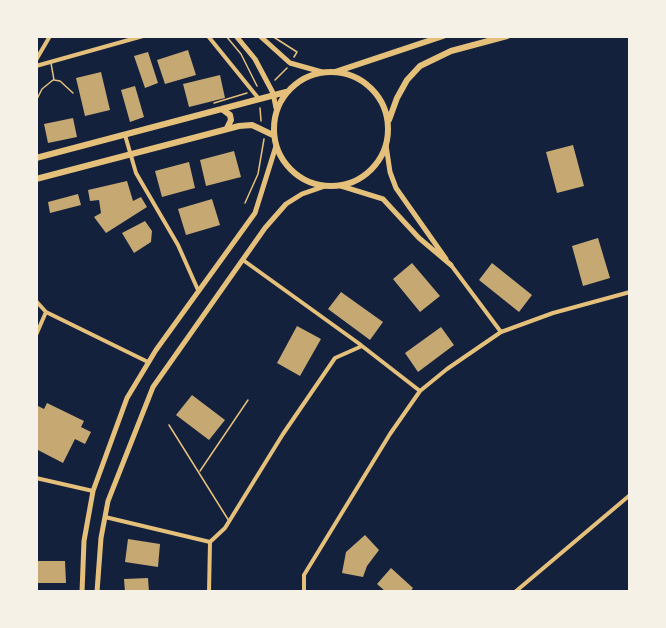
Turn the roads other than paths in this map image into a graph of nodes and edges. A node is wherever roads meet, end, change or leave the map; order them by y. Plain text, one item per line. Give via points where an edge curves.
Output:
1 (50, 36) edge
2 (142, 36) edge
3 (208, 36) edge
4 (236, 36) edge
5 (260, 36) edge
6 (443, 36) edge
7 (507, 36) edge
8 (430, 38) edge
9 (36, 60) edge
10 (50, 62) junction
11 (36, 66) edge
12 (322, 72) junction
13 (335, 72) junction
14 (54, 80) junction
15 (286, 92) junction
16 (73, 93) dead end
17 (273, 96) junction
18 (260, 99) junction
19 (36, 101) edge
20 (276, 108) junction
21 (222, 109) junction
22 (36, 120) edge
23 (389, 120) junction
24 (227, 128) junction
25 (36, 133) edge
26 (125, 135) junction
27 (273, 135) junction
28 (386, 145) junction
29 (276, 146) junction
30 (129, 154) junction
31 (36, 158) edge
32 (36, 179) edge
33 (326, 186) junction
34 (340, 186) junction
35 (243, 260) junction
36 (451, 265) junction
37 (198, 290) junction
38 (630, 292) edge
39 (36, 301) edge
40 (46, 312) junction
41 (501, 332) junction
42 (36, 335) edge
43 (362, 346) junction
44 (148, 362) junction
45 (420, 391) junction
46 (248, 400) dead end
47 (169, 425) dead end
48 (199, 473) junction
49 (36, 478) edge
50 (93, 491) junction
51 (630, 495) edge
52 (105, 517) junction
53 (229, 522) junction
54 (210, 542) junction
55 (82, 592) edge
56 (97, 592) edge
57 (209, 592) edge
58 (304, 592) edge
59 (515, 592) edge

1 - 9 street
2 - 10 street
3 - 18 street
4 - 17 main road via 255,59
5 - 12 main road via 290,63
6 - 8 main road
7 - 23 main road via 451,51 420,66 407,80
8 - 13 main road
10 - 11 street
10 - 14 lane
12 - 13 main road
12 - 15 main road via 302,79
13 - 23 main road via 352,75 366,84 378,96
14 - 16 lane
14 - 19 lane via 42,89
15 - 17 main road
15 - 20 main road
17 - 18 main road
17 - 20 main road
18 - 21 main road
20 - 27 main road
21 - 24 main road via 230,115
21 - 26 main road
22 - 25 lane
23 - 28 main road
24 - 27 main road via 246,125
24 - 30 main road
26 - 30 street
26 - 31 main road
27 - 29 main road
28 - 34 main road via 368,173
28 - 36 main road via 396,188
29 - 33 main road via 294,174
29 - 37 main road via 255,213
30 - 32 main road
30 - 37 street
33 - 34 main road
33 - 35 main road via 286,204
34 - 36 main road via 383,199 418,238
35 - 43 street
35 - 52 main road via 153,387 121,464
36 - 41 street
37 - 44 main road
38 - 41 street
39 - 40 street
40 - 42 street
40 - 44 street
41 - 45 street
43 - 45 street
43 - 53 street via 335,358 323,373
44 - 50 main road via 127,398
45 - 58 street via 304,575
46 - 48 lane
47 - 48 lane
48 - 53 lane
49 - 50 street
50 - 55 main road via 84,541
51 - 59 street
52 - 54 street
52 - 56 main road
53 - 54 street
54 - 57 street

